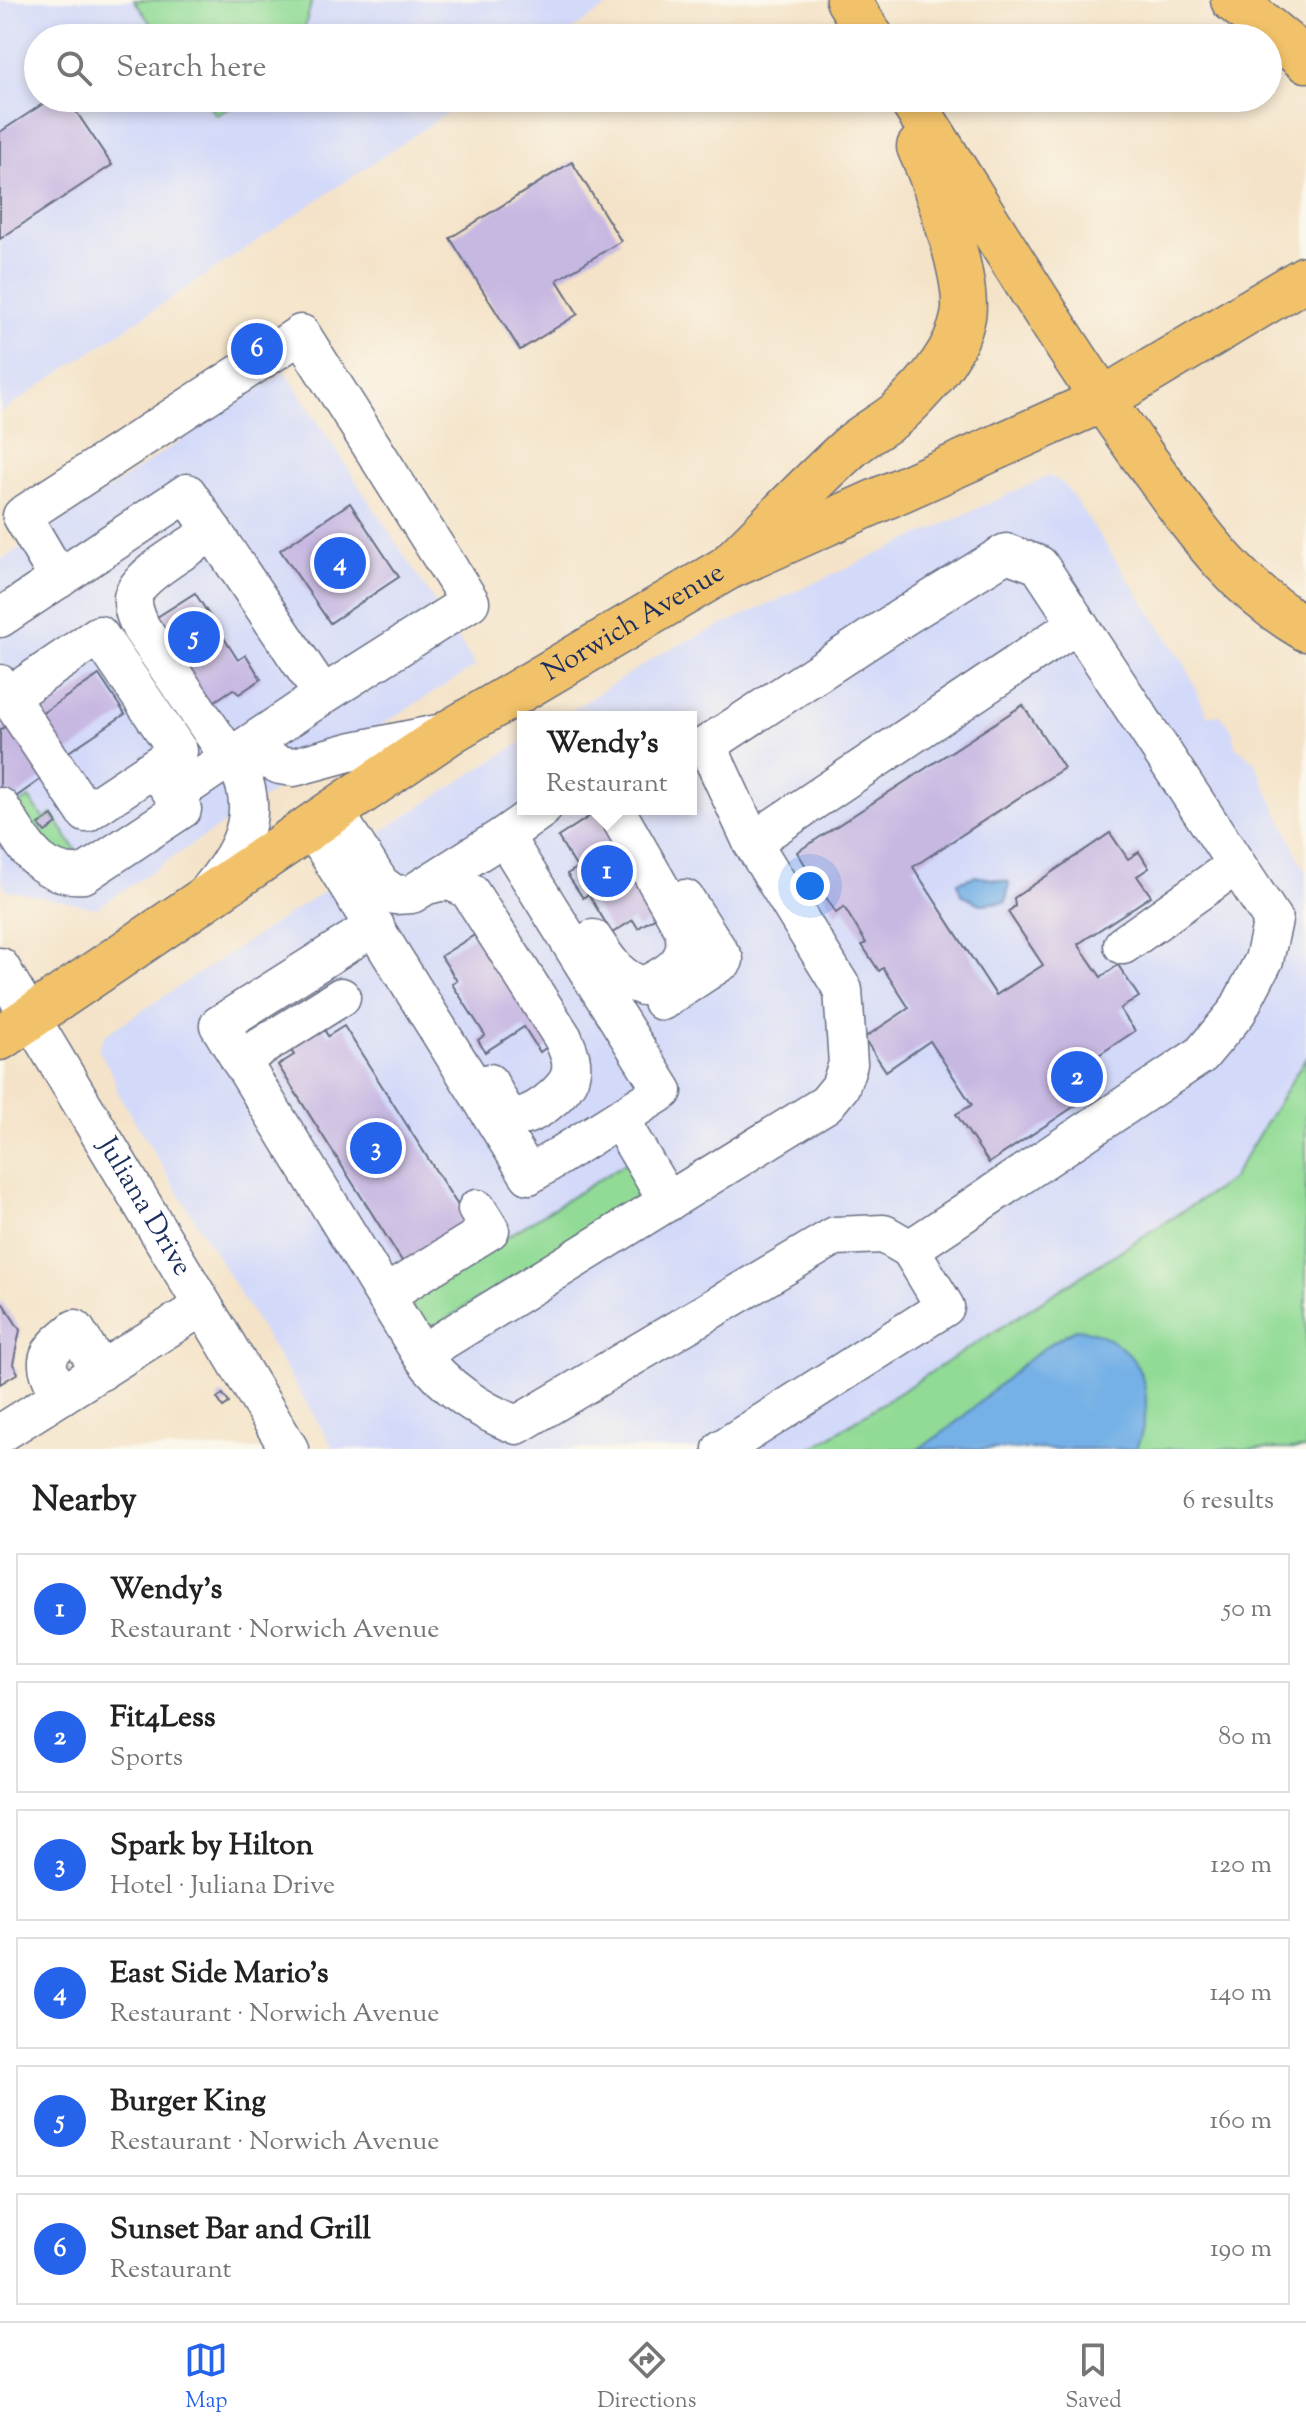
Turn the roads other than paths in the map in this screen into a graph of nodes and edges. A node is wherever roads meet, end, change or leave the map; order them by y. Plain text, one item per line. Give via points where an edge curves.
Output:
1 (1233, 0) edge
2 (1262, 24) edge
3 (1282, 40) edge
4 (1306, 60) edge
5 (902, 112) edge
6 (919, 112) edge
7 (1306, 278) edge
8 (1102, 400) junction
9 (213, 531) junction
10 (727, 568) junction
11 (59, 579) junction
12 (0, 618) edge
13 (1077, 624) junction
14 (1306, 629) edge
15 (4, 690) edge
16 (323, 695) junction
17 (453, 730) junction
18 (237, 753) junction
19 (164, 781) junction
20 (0, 807) edge
21 (534, 815) edge
22 (618, 815) edge
23 (631, 815) edge
24 (322, 818) junction
25 (504, 836) junction
26 (752, 842) junction
27 (1236, 865) junction
28 (432, 884) junction
29 (200, 901) junction
30 (370, 918) junction
31 (1123, 945) dead end
32 (0, 967) edge
33 (341, 997) dead end
34 (15, 1027) edge
35 (623, 1027) junction
36 (240, 1060) junction
37 (619, 1119) junction
38 (668, 1202) junction
39 (477, 1209) dead end
40 (910, 1249) junction
41 (385, 1295) junction
42 (203, 1306) junction
43 (421, 1354) junction
44 (10, 1436) edge
45 (525, 1437) edge
46 (289, 1449) edge
47 (722, 1449) edge

1 - 2 main road
3 - 4 main road
5 - 10 main road via 932,175 962,283 963,314 955,341 898,412 852,446
6 - 8 main road
7 - 8 main road, Norwich Avenue
8 - 10 main road, Norwich Avenue
8 - 14 main road via 1204,540 1242,583
9 - 11 street via 187,493
9 - 16 street
9 - 18 street via 139,585 134,613
10 - 17 main road, Norwich Avenue
11 - 12 street
11 - 16 street via 22,516 301,334 470,602
13 - 26 street
13 - 26 street via 1039,565 1006,553 707,745
13 - 27 street
15 - 19 street via 86,813
15 - 19 street via 99,635 178,751
16 - 18 street
17 - 18 street via 294,767
17 - 24 main road, Norwich Avenue
18 - 19 street
18 - 29 street via 250,793 249,822 229,867
19 - 20 street via 182,809 84,874 54,872 30,852
21 - 25 street
22 - 25 street via 686,938 678,966 643,986 614,970 531,842
23 - 35 street via 724,960
24 - 28 street via 387,891 412,894
24 - 29 main road, Norwich Avenue
24 - 30 street
25 - 28 street
25 - 35 street
26 - 38 street via 843,990 848,1064 840,1087 826,1104
27 - 31 street
27 - 40 street via 1273,920 1264,960 1219,1034 1201,1055
28 - 30 street via 453,882 470,892 563,1038 571,1058 570,1076 555,1097 530,1114 510,1115 502,1107 386,916
29 - 34 main road, Norwich Avenue
30 - 36 street via 219,1025
30 - 37 street via 529,1175
32 - 34 street, Juliana Drive
33 - 36 street
34 - 42 street, Juliana Drive
35 - 37 street via 663,1091
36 - 41 street
37 - 38 street
38 - 43 street
39 - 41 street via 490,1230
40 - 45 street via 884,1234 835,1236
40 - 47 street via 945,1307
41 - 43 street
42 - 44 street via 60,1396
42 - 46 street, Juliana Drive
43 - 45 street via 435,1375

